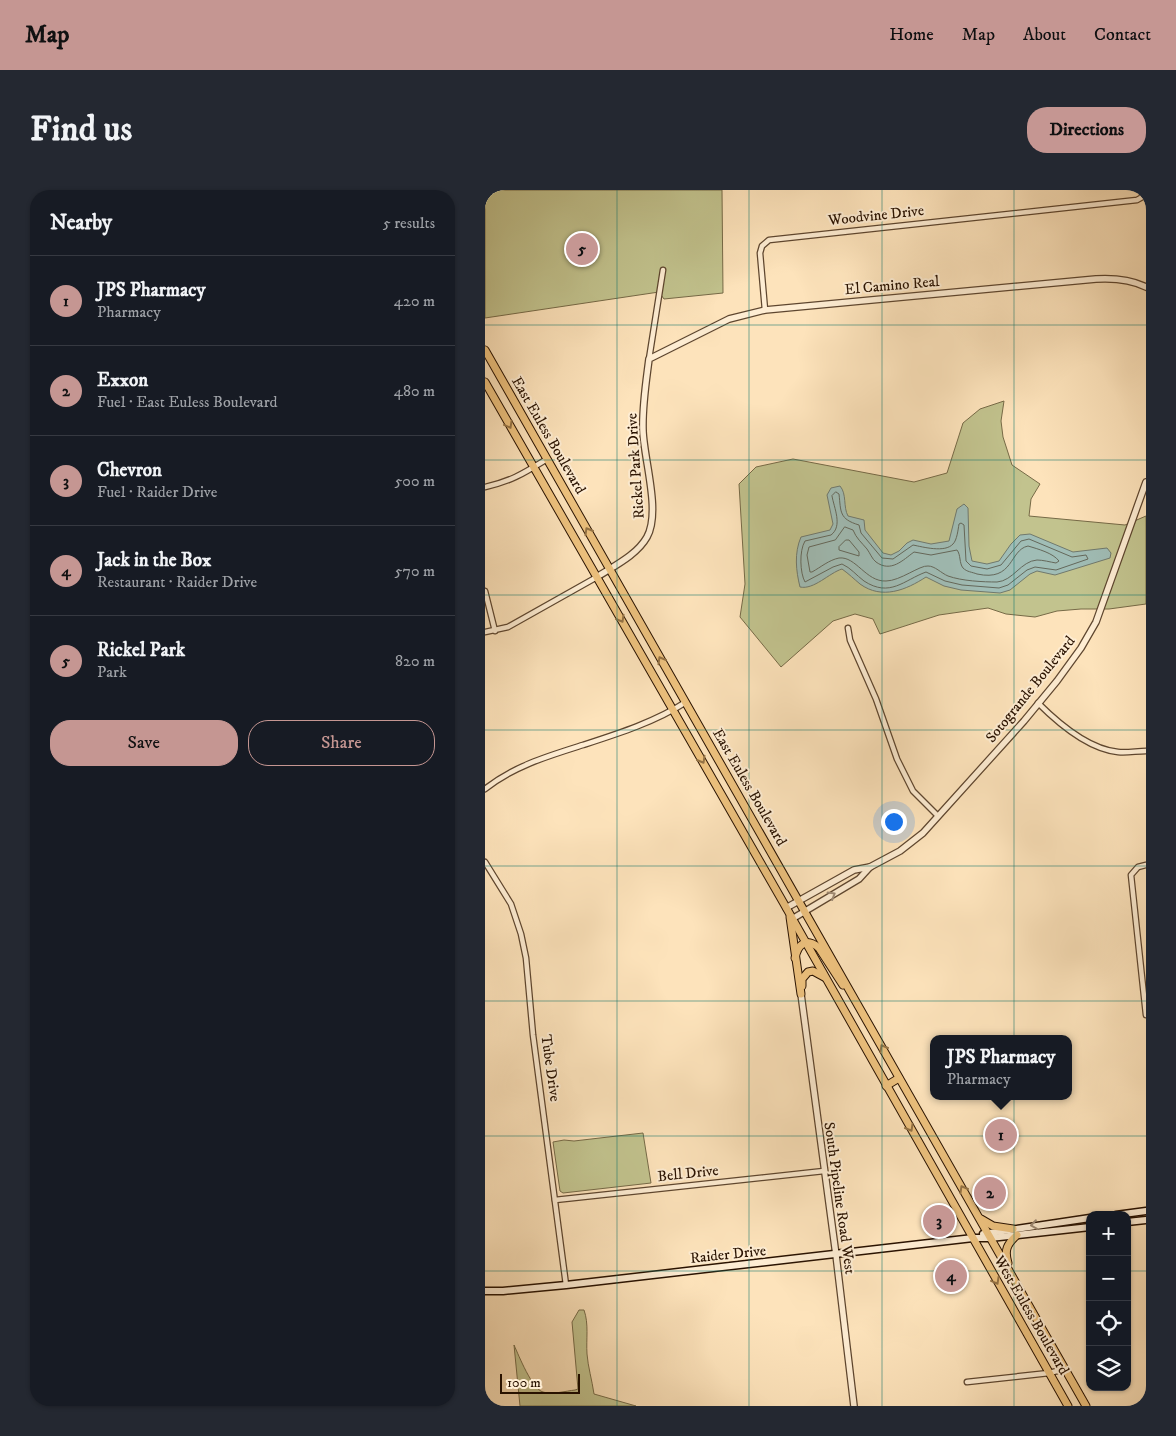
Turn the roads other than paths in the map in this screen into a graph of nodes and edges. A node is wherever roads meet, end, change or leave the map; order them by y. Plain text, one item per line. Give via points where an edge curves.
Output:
1 (1146, 195) edge
2 (663, 270) dead end
3 (1146, 287) edge
4 (765, 310) junction
5 (485, 350) edge
6 (649, 359) junction
7 (485, 382) edge
8 (547, 459) junction
9 (533, 468) junction
10 (1146, 482) edge
11 (485, 487) edge
12 (609, 568) junction
13 (597, 577) junction
14 (485, 591) edge
15 (847, 628) dead end
16 (495, 631) junction
17 (485, 632) edge
18 (686, 702) junction
19 (1038, 703) junction
20 (673, 710) junction
21 (1146, 751) edge
22 (485, 789) edge
23 (939, 816) junction
24 (485, 862) edge
25 (1146, 865) edge
26 (870, 867) junction
27 (799, 901) junction
28 (805, 911) junction
29 (789, 914) junction
30 (805, 943) junction
31 (795, 958) junction
32 (825, 977) junction
33 (801, 994) junction
34 (853, 996) junction
35 (1146, 1015) edge
36 (899, 1078) junction
37 (886, 1086) junction
38 (823, 1171) junction
39 (555, 1200) junction
40 (1146, 1211) edge
41 (1131, 1213) edge
42 (978, 1216) junction
43 (1086, 1219) edge
44 (1146, 1220) edge
45 (1131, 1222) edge
46 (1053, 1223) junction
47 (1086, 1227) edge
48 (1054, 1231) junction
49 (1015, 1232) junction
50 (988, 1235) junction
51 (973, 1238) junction
52 (836, 1255) junction
53 (1013, 1278) junction
54 (566, 1285) junction
55 (485, 1291) edge
56 (1065, 1369) junction
57 (1049, 1373) junction
58 (967, 1382) dead end
59 (854, 1406) edge
60 (1068, 1406) edge
61 (1086, 1406) edge

1 - 4 street, Woodvine Drive via 1137,200 769,240 760,253
2 - 6 street, Rickel Park Drive
3 - 4 street, El Camino Real via 1116,278 1101,278
4 - 6 street, El Camino Real via 729,319
5 - 8 main road, East Euless Boulevard
6 - 12 street, Rickel Park Drive via 643,431 652,524 642,545
7 -> 9 main road, East Euless Boulevard
8 - 9 street
12 -> 8 main road, East Euless Boulevard
9 - 11 street via 505,483
9 - 13 main road, East Euless Boulevard
10 - 19 street, Sotogrande Boulevard via 1096,622 1085,642
12 - 13 street, Rickel Park Drive
18 -> 12 main road, East Euless Boulevard
13 - 16 street via 508,627
13 -> 20 main road, East Euless Boulevard
14 - 16 street
15 - 23 street via 897,759 913,791
16 - 17 street
18 - 20 street
18 - 27 main road, East Euless Boulevard
19 - 21 street via 1068,729 1093,744 1117,752
19 - 23 street, Sotogrande Boulevard
20 - 22 street via 603,739 531,762
20 -> 29 main road, East Euless Boulevard
23 - 26 street, Sotogrande Boulevard via 900,851
24 - 39 street, Tube Drive via 511,904 526,958
25 - 35 street via 1137,867 1131,875
26 - 27 street, Sotogrande Boulevard via 854,870
28 -> 26 street, Sotogrande Boulevard via 859,879
27 - 28 main road, East Euless Boulevard
27 - 29 street, Sotogrande Boulevard
28 - 29 street, Sotogrande Boulevard
28 - 34 main road, East Euless Boulevard
29 - 30 main road, East Euless Boulevard
29 - 31 main road
30 - 31 main road via 797,948
30 - 32 main road, East Euless Boulevard
30 - 34 main road via 819,948 839,981
31 - 33 main road
32 - 33 main road via 808,972 802,979
32 - 37 main road, East Euless Boulevard
33 - 38 street, South Pipeline Road West
36 -> 34 main road, East Euless Boulevard
36 - 37 main road
42 -> 36 main road, East Euless Boulevard
37 -> 51 main road, East Euless Boulevard
38 - 39 street, Bell Drive
38 - 52 street, South Pipeline Road West
39 - 54 street, Tube Drive
40 - 41 main road
42 - 49 main road via 993,1226
42 - 50 main road, East Euless Boulevard
43 - 46 main road, Raider Drive
44 - 45 main road
46 - 48 main road
46 -> 49 main road, Raider Drive
47 - 48 main road, Raider Drive
48 - 49 main road, Raider Drive
49 - 50 main road, Raider Drive
49 - 53 main road via 1006,1251
50 - 51 main road, Raider Drive
50 - 53 main road, West Euless Boulevard
51 - 52 main road, Raider Drive
51 -> 57 main road, West Euless Boulevard
52 - 54 main road, Raider Drive
52 - 59 street, South Pipeline Road West
53 - 56 main road, West Euless Boulevard
54 - 55 main road, Raider Drive
56 - 57 street
56 - 61 main road, West Euless Boulevard
57 - 58 street
57 - 60 main road, West Euless Boulevard

